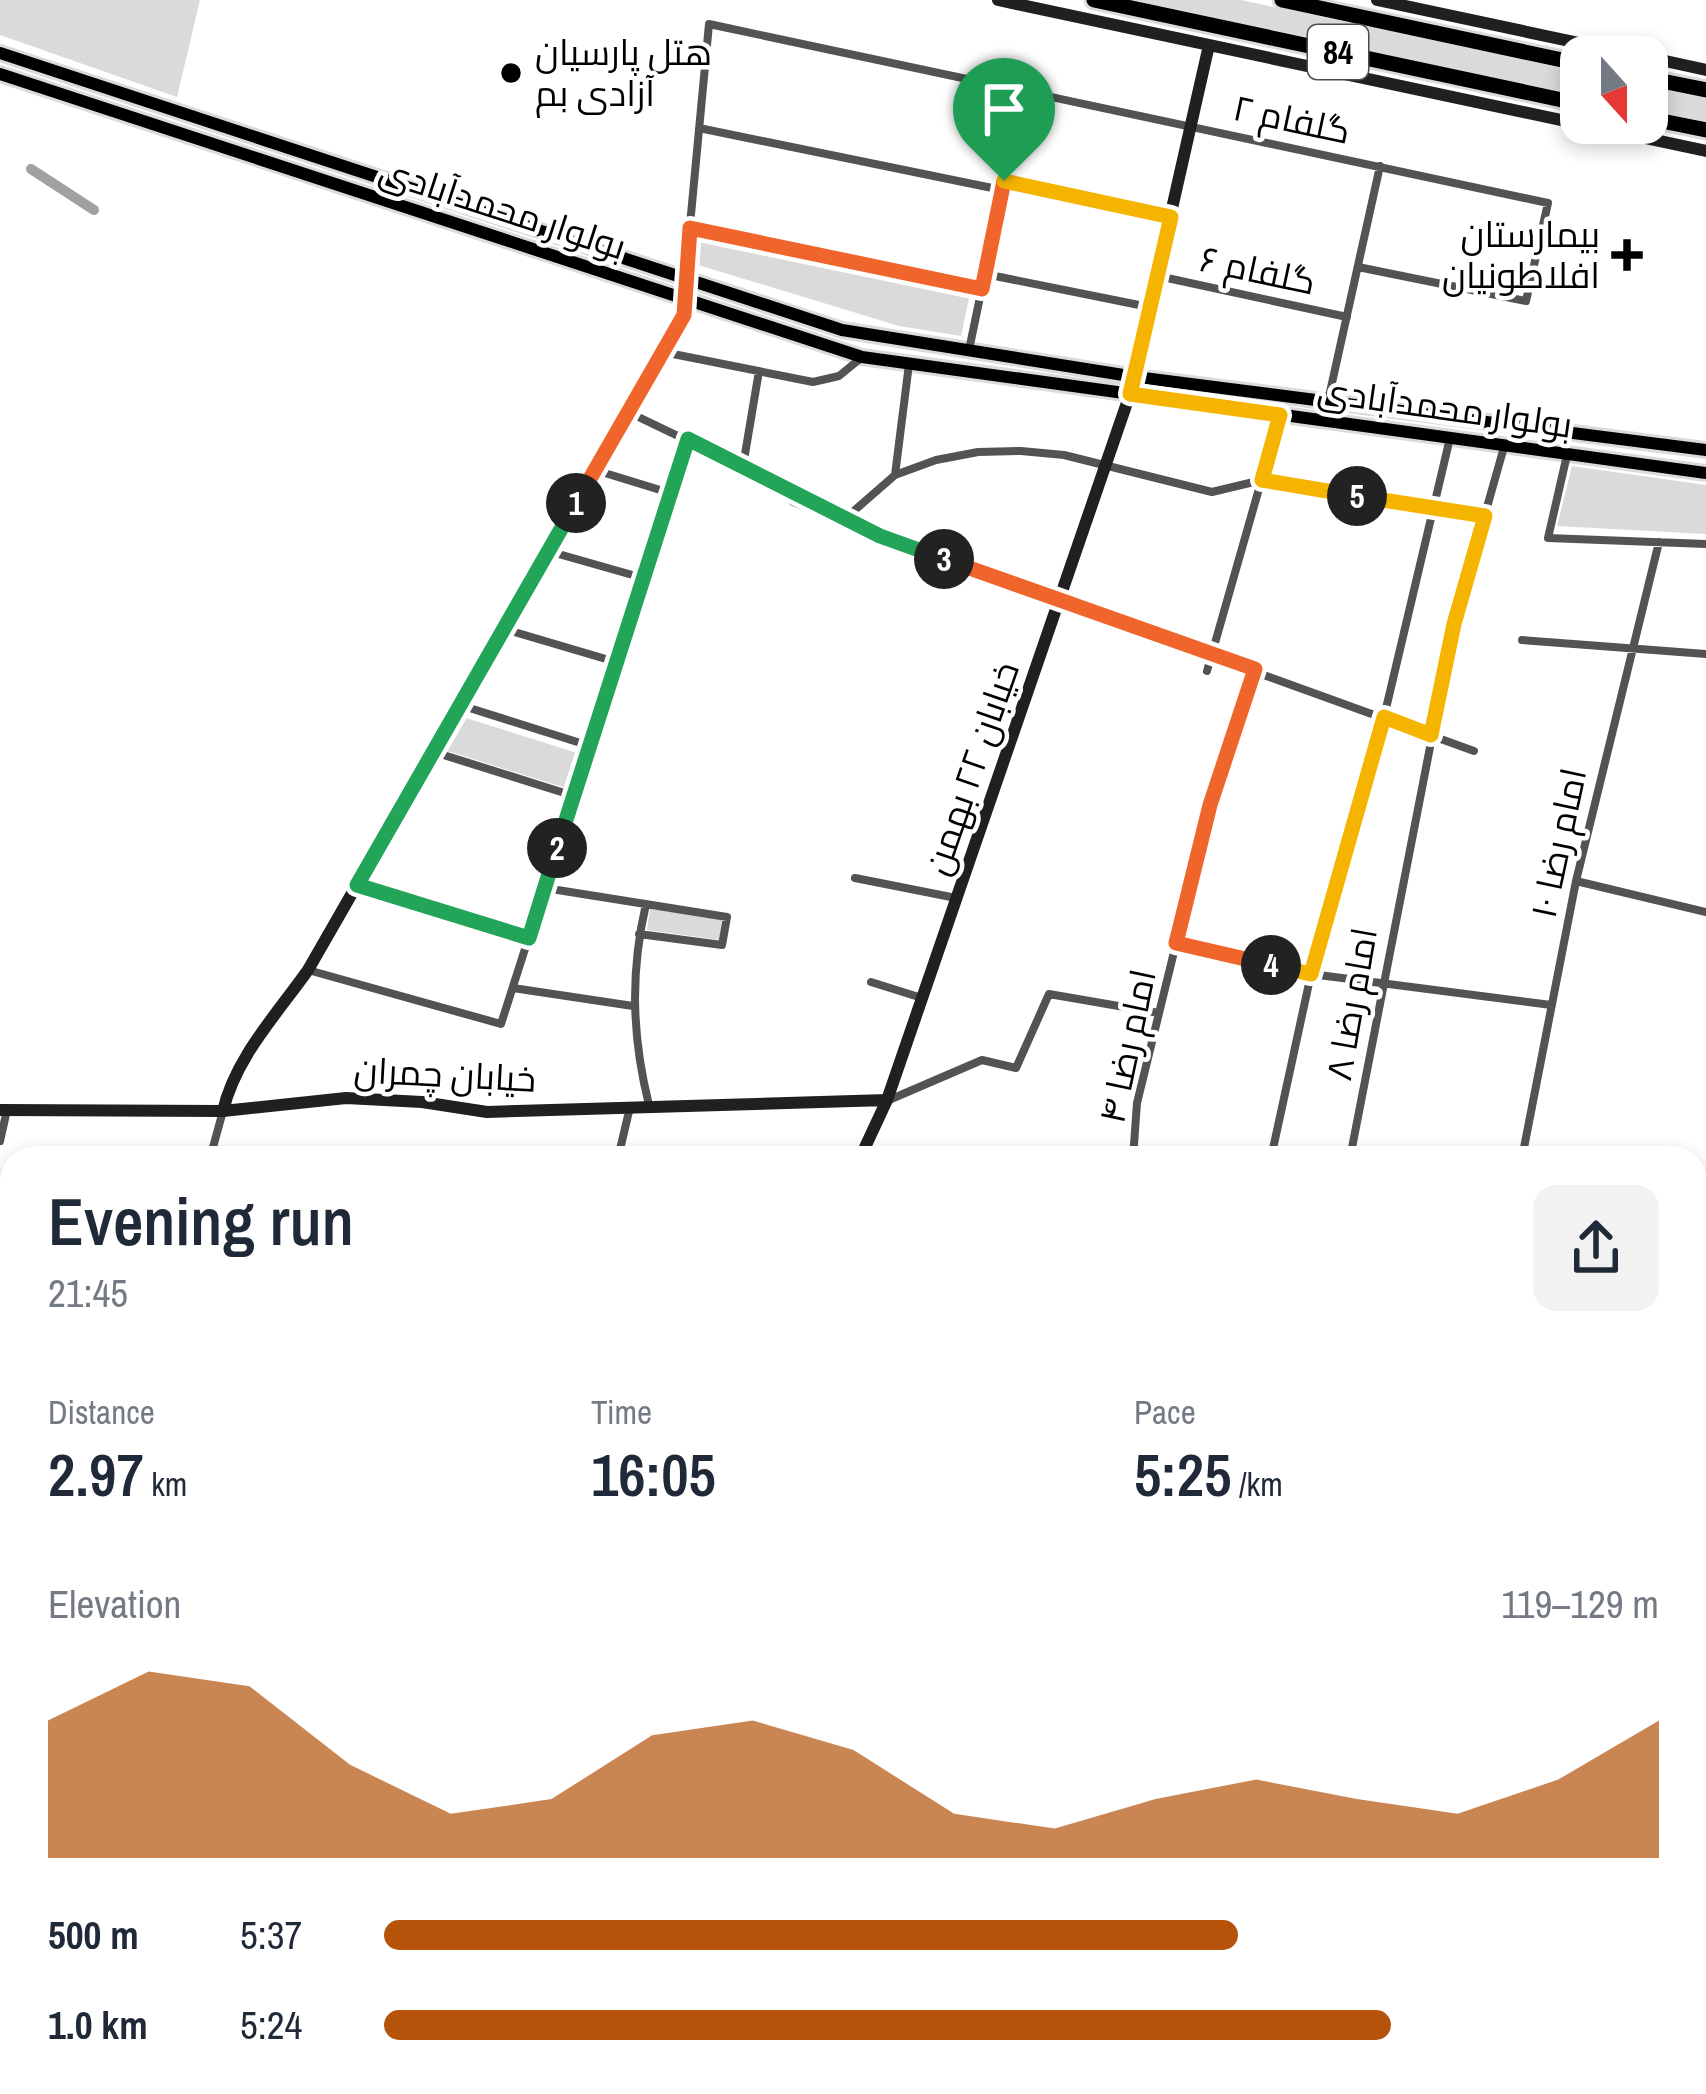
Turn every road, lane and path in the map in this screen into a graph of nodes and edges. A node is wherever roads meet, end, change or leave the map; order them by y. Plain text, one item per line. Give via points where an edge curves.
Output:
1 (998, 0) edge
2 (1094, 0) edge
3 (1282, 0) edge
4 (1377, 0) edge
5 (1560, 39) edge
6 (1209, 45) junction
7 (0, 53) edge
8 (1560, 60) edge
9 (1668, 62) edge
10 (1706, 70) edge
11 (0, 74) edge
12 (1668, 82) edge
13 (1024, 90) junction
14 (1706, 90) edge
15 (1560, 100) edge
16 (1668, 122) edge
17 (1192, 125) junction
18 (699, 128) junction
19 (1706, 130) edge
20 (1706, 151) edge
21 (1380, 166) junction
22 (1004, 186) junction
23 (1171, 217) junction
24 (690, 228) junction
25 (1358, 267) junction
26 (985, 274) junction
27 (1158, 277) junction
28 (685, 278) junction
29 (982, 289) junction
30 (683, 298) junction
31 (1151, 308) junction
32 (1347, 316) junction
33 (969, 350) junction
34 (663, 352) junction
35 (862, 357) junction
36 (909, 364) junction
37 (759, 371) junction
38 (1136, 376) junction
39 (1130, 394) junction
40 (1328, 401) junction
41 (628, 412) junction
42 (1280, 415) junction
43 (1604, 437) junction
44 (1450, 438) junction
45 (688, 439) junction
46 (1504, 445) junction
47 (1706, 450) edge
48 (1568, 454) junction
49 (1600, 458) junction
50 (743, 466) junction
51 (1106, 466) junction
52 (595, 470) junction
53 (1706, 473) edge
54 (895, 475) junction
55 (1262, 480) junction
56 (670, 493) junction
57 (1433, 508) junction
58 (1485, 516) junction
59 (847, 517) junction
60 (1659, 542) junction
61 (1706, 544) edge
62 (548, 551) junction
63 (643, 578) junction
64 (1060, 600) junction
65 (504, 629) junction
66 (1522, 640) dead end
67 (1631, 648) junction
68 (1212, 654) junction
69 (1706, 654) edge
70 (616, 662) junction
71 (1255, 669) junction
72 (1207, 671) dead end
73 (460, 706) junction
74 (1384, 717) junction
75 (1431, 735) junction
76 (590, 746) junction
77 (1474, 751) dead end
78 (434, 752) junction
79 (574, 796) junction
80 (855, 878) dead end
81 (1576, 881) junction
82 (357, 885) junction
83 (544, 888) junction
84 (958, 899) junction
85 (646, 904) junction
86 (1706, 913) edge
87 (639, 934) junction
88 (529, 938) junction
89 (1176, 943) junction
90 (308, 970) junction
91 (1311, 974) junction
92 (871, 982) dead end
93 (1382, 985) junction
94 (513, 988) junction
95 (923, 998) junction
96 (1551, 1005) junction
97 (633, 1006) junction
98 (1159, 1013) junction
99 (887, 1100) junction
100 (649, 1105) junction
101 (631, 1106) junction
102 (4, 1110) edge
103 (223, 1111) junction
104 (0, 1142) edge
105 (213, 1146) edge
106 (621, 1146) edge
107 (866, 1146) edge
108 (1134, 1146) edge
109 (1274, 1146) edge
110 (1352, 1146) edge
111 (1524, 1146) edge

1 - 6 street
2 - 15 highway, 84
3 - 8 highway, 84
4 - 5 street
6 - 17 street, خیابان ۲۲ بهمن
6 - 20 street
7 - 28 main road, بولوار محمدآبادی
9 - 10 street
11 - 30 main road, بولوار محمدآبادی
12 - 14 highway
13 - 17 street, گلفام ۲
13 - 18 street, گلفام ۲ via 709,24
13 - 22 street
16 - 19 highway
17 - 21 street, گلفام ۲
17 - 23 street, خیابان ۲۲ بهمن
18 - 22 street
18 - 24 street
21 - 25 street
21 - 25 street, گلفام ۲ via 1548,202 1526,301
22 - 23 street
22 - 26 street
23 - 27 street, خیابان ۲۲ بهمن
24 - 28 street
24 - 29 street
25 - 32 street
26 - 29 street
26 - 31 street
27 - 31 street, خیابان ۲۲ بهمن
27 - 32 street, گلفام ۶
28 - 30 main road
28 - 33 main road, بولوار محمدآبادی via 842,330
29 - 33 street
30 - 34 street via 684,315
30 - 35 main road, بولوار محمدآبادی
31 - 38 street, خیابان ۲۲ بهمن
32 - 40 street
33 - 38 main road, بولوار محمدآبادی
34 - 37 street
34 - 41 street
35 - 36 main road, بولوار محمدآبادی
35 - 37 street via 827,381
36 - 39 main road, بولوار محمدآبادی
36 - 54 street
37 - 50 street
38 - 39 street, خیابان ۲۲ بهمن
38 - 40 main road, بولوار محمدآبادی
39 - 42 main road, بولوار محمدآبادی
39 - 51 street, خیابان ۲۲ بهمن
40 - 43 main road, بولوار محمدآبادی
41 - 45 street
41 - 52 street
42 - 44 main road, بولوار محمدآبادی
42 - 55 street
43 - 47 main road, بولوار محمدآبادی
43 - 49 main road
44 - 46 main road, بولوار محمدآبادی
44 - 57 street
45 - 50 street
45 - 56 street
46 - 48 main road, بولوار محمدآبادی
46 - 58 street, امام رضا ۸
48 - 49 main road, بولوار محمدآبادی
48 - 60 street via 1548,538
49 - 53 main road, بولوار محمدآبادی
50 - 59 street
51 - 54 street via 1043,453 978,452
51 - 55 street via 1212,492
51 - 64 street, خیابان ۲۲ بهمن
52 - 56 street
52 - 62 street
54 - 59 street
55 - 57 street
55 - 68 street
56 - 63 street
57 - 58 street
57 - 74 street
58 - 75 street, امام رضا ۸
59 - 64 street
60 - 61 street
60 - 67 street, امام رضا ۱۰
62 - 63 street
62 - 65 street
63 - 70 street
64 - 68 street
64 - 84 street, خیابان ۲۲ بهمن
65 - 70 street
65 - 73 street
66 - 67 street
67 - 69 street
67 - 81 street, امام رضا ۱۰
68 - 71 street
68 - 72 street
70 - 76 street
71 - 74 street
71 - 89 street, امام رضا ۴
73 - 76 street
73 - 78 street
74 - 75 street
74 - 91 street
75 - 77 street
75 - 93 street, امام رضا ۸
76 - 79 street
78 - 79 street
78 - 82 street
79 - 83 street
80 - 84 street
81 - 86 street
81 - 96 street, امام رضا ۱۰
82 - 88 street
82 - 90 street
83 - 85 street
83 - 88 street
84 - 95 street, خیابان ۲۲ بهمن
85 - 87 street
85 - 87 street via 727,916 722,945
87 - 97 street
88 - 94 street
89 - 91 street
89 - 98 street, امام رضا ۴
90 - 94 street via 501,1024
90 - 103 street via 240,1065
91 - 93 street
91 - 109 street
92 - 95 street
93 - 96 street
93 - 110 street, امام رضا ۸
94 - 97 street
95 - 99 street, خیابان ۲۲ بهمن
96 - 111 street, امام رضا ۱۰
97 - 100 street
98 - 99 street via 1049,994 1016,1068 982,1060
98 - 108 street, امام رضا ۴
99 - 100 street, خیابان چمران
99 - 107 street, خیابان ۲۲ بهمن
100 - 101 street, خیابان چمران
101 - 103 street, خیابان چمران via 488,1112 346,1098
101 - 106 street
102 - 103 street, خیابان چمران
102 - 104 street
103 - 105 street

